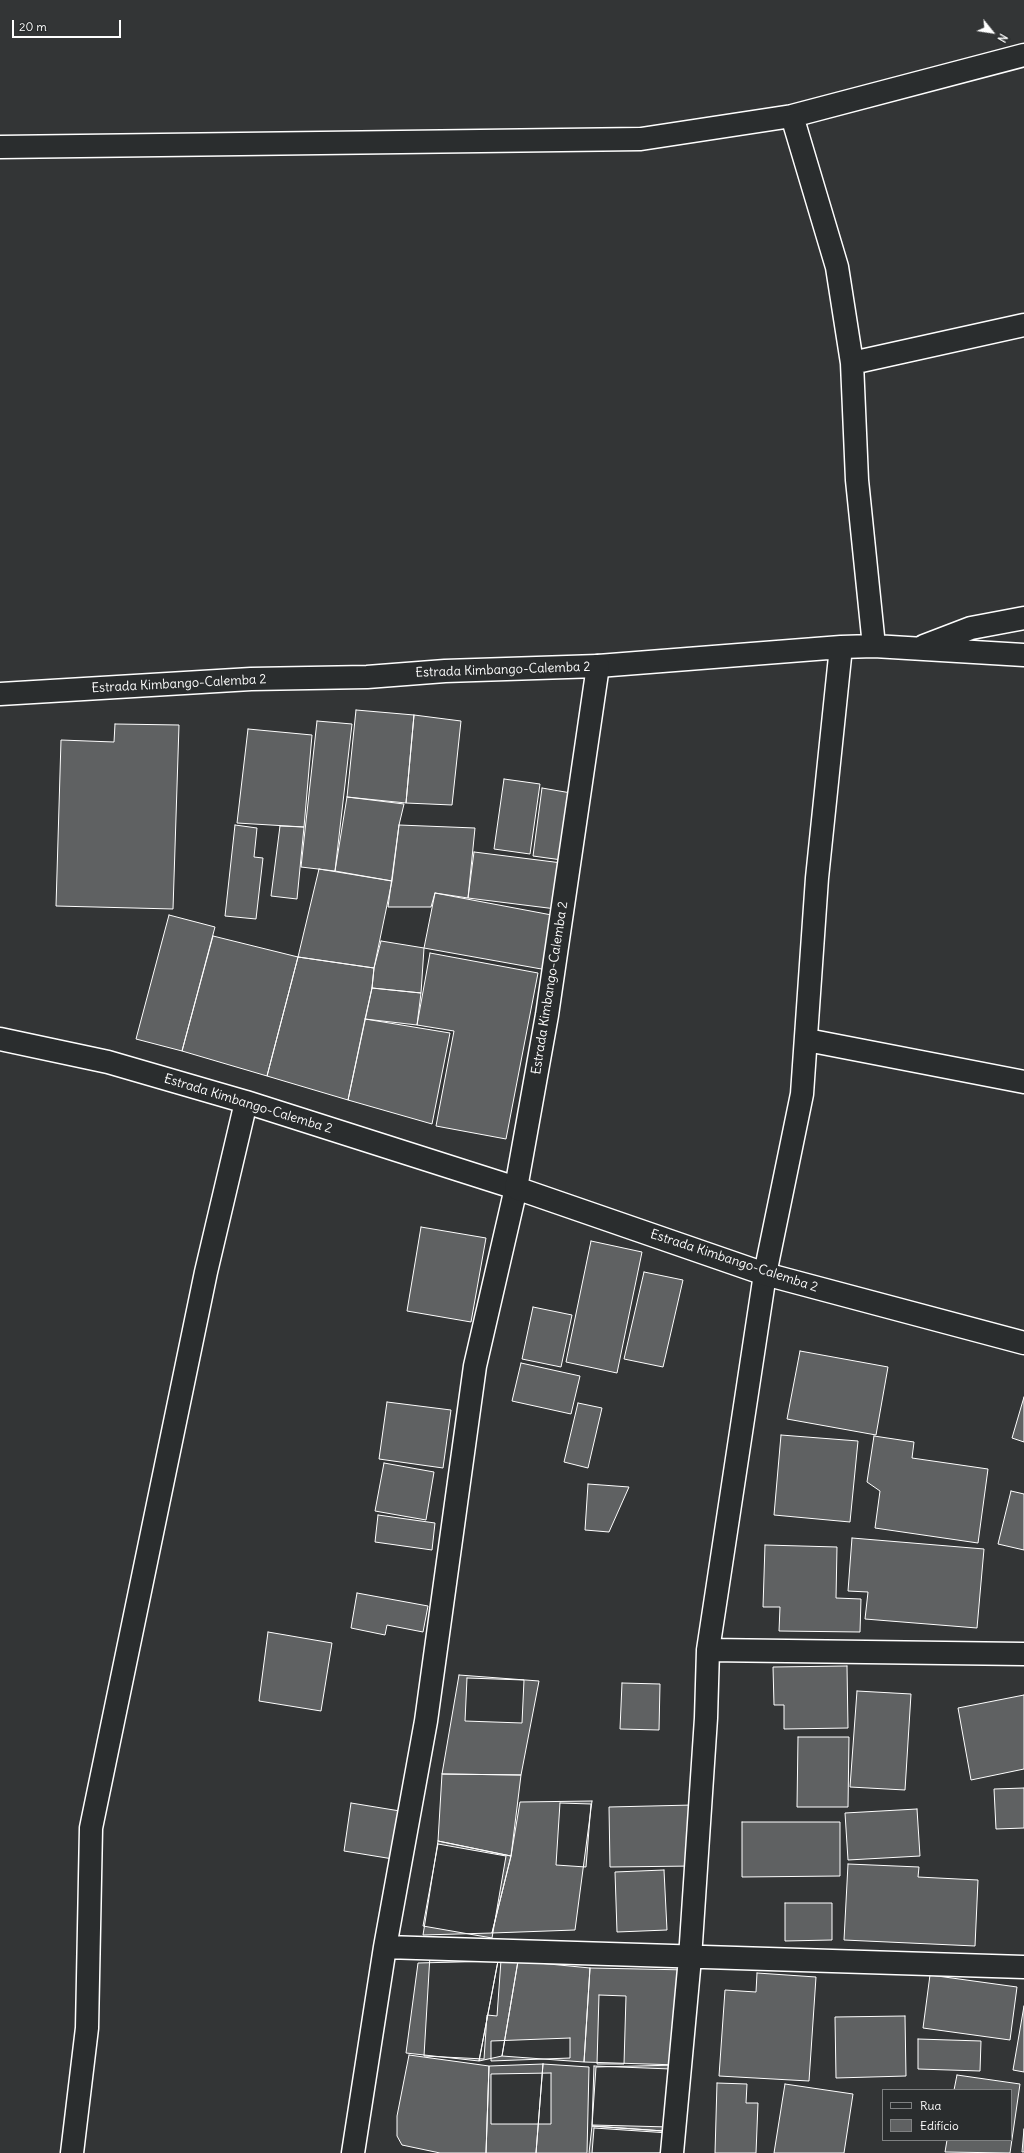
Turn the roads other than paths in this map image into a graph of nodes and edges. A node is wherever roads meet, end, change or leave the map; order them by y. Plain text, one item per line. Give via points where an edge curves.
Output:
1 (1024, 55) edge
2 (792, 116) junction
3 (0, 147) edge
4 (1024, 325) edge
5 (852, 363) junction
6 (1024, 618) edge
7 (874, 646) junction
8 (841, 647) junction
9 (918, 649) junction
10 (1024, 655) edge
11 (598, 666) junction
12 (0, 694) edge
13 (0, 1038) edge
14 (807, 1040) junction
15 (1024, 1082) edge
16 (246, 1102) junction
17 (516, 1188) junction
18 (765, 1274) junction
19 (1024, 1343) edge
20 (708, 1650) junction
21 (1024, 1654) edge
22 (385, 1947) junction
23 (690, 1958) junction
24 (1024, 1967) edge
25 (72, 2153) edge
26 (353, 2153) edge
27 (672, 2153) edge

1 - 2 street
2 - 3 street via 641,139
2 - 5 street via 837,267
4 - 5 street
5 - 7 street via 857,480
6 - 9 street via 971,628
7 - 8 street
7 - 9 street
8 - 11 street
8 - 14 street via 817,878
9 - 10 street
11 - 12 street, Estrada Kimbango-Calemba 2 via 367,677 251,679
11 - 17 street, Estrada Kimbango-Calemba 2 via 547,1015
13 - 16 street, Estrada Kimbango-Calemba 2 via 108,1062
14 - 15 street
14 - 18 street via 802,1094
16 - 17 street, Estrada Kimbango-Calemba 2
16 - 25 street via 206,1272 90,1828 87,2028
17 - 18 street, Estrada Kimbango-Calemba 2
17 - 22 street via 475,1366 426,1721
18 - 19 street, Estrada Kimbango-Calemba 2
18 - 20 street
20 - 21 street
20 - 23 street
22 - 23 street
22 - 26 street
23 - 24 street
23 - 27 street

